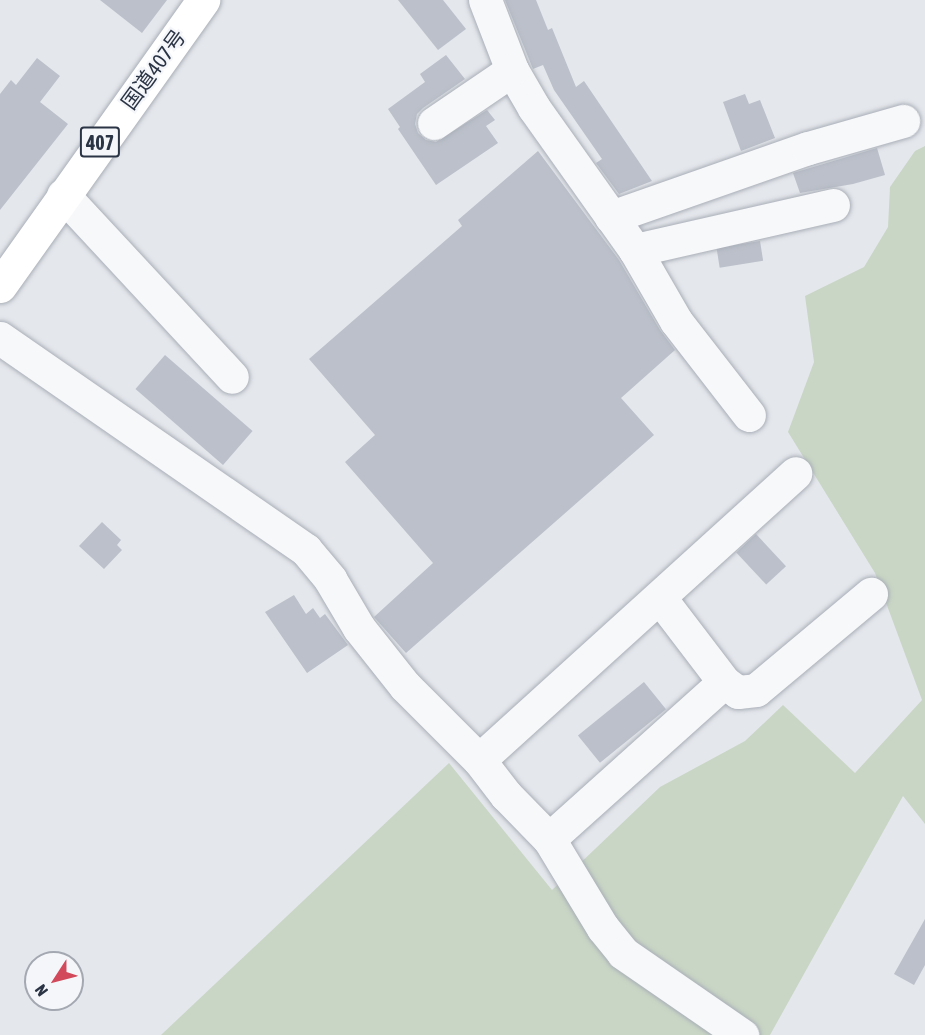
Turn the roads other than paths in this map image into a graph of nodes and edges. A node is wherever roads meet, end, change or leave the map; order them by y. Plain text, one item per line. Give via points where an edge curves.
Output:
1 (203, 0) edge
2 (485, 0) edge
3 (512, 70) junction
4 (903, 121) dead end
5 (434, 123) dead end
6 (63, 195) junction
7 (833, 205) dead end
8 (611, 217) junction
9 (635, 250) junction
10 (0, 285) edge
11 (0, 338) edge
12 (232, 377) dead end
13 (750, 414) dead end
14 (795, 472) dead end
15 (871, 594) dead end
16 (660, 598) junction
17 (724, 682) junction
18 (479, 760) junction
19 (549, 839) junction
20 (742, 1035) edge

1 - 6 highway, 国道407号 / 407
2 - 3 street
3 - 5 street
3 - 8 street
4 - 8 street via 786,155
6 - 10 highway, 国道407号 / 407
6 - 12 street
7 - 9 street
8 - 9 street
9 - 13 street via 676,321
11 - 18 street via 306,550 330,579 359,628 405,686
14 - 16 street
15 - 17 street via 756,690 738,692
16 - 17 street
16 - 18 street
17 - 19 street
18 - 19 street via 506,795
19 - 20 street via 603,928 623,952

